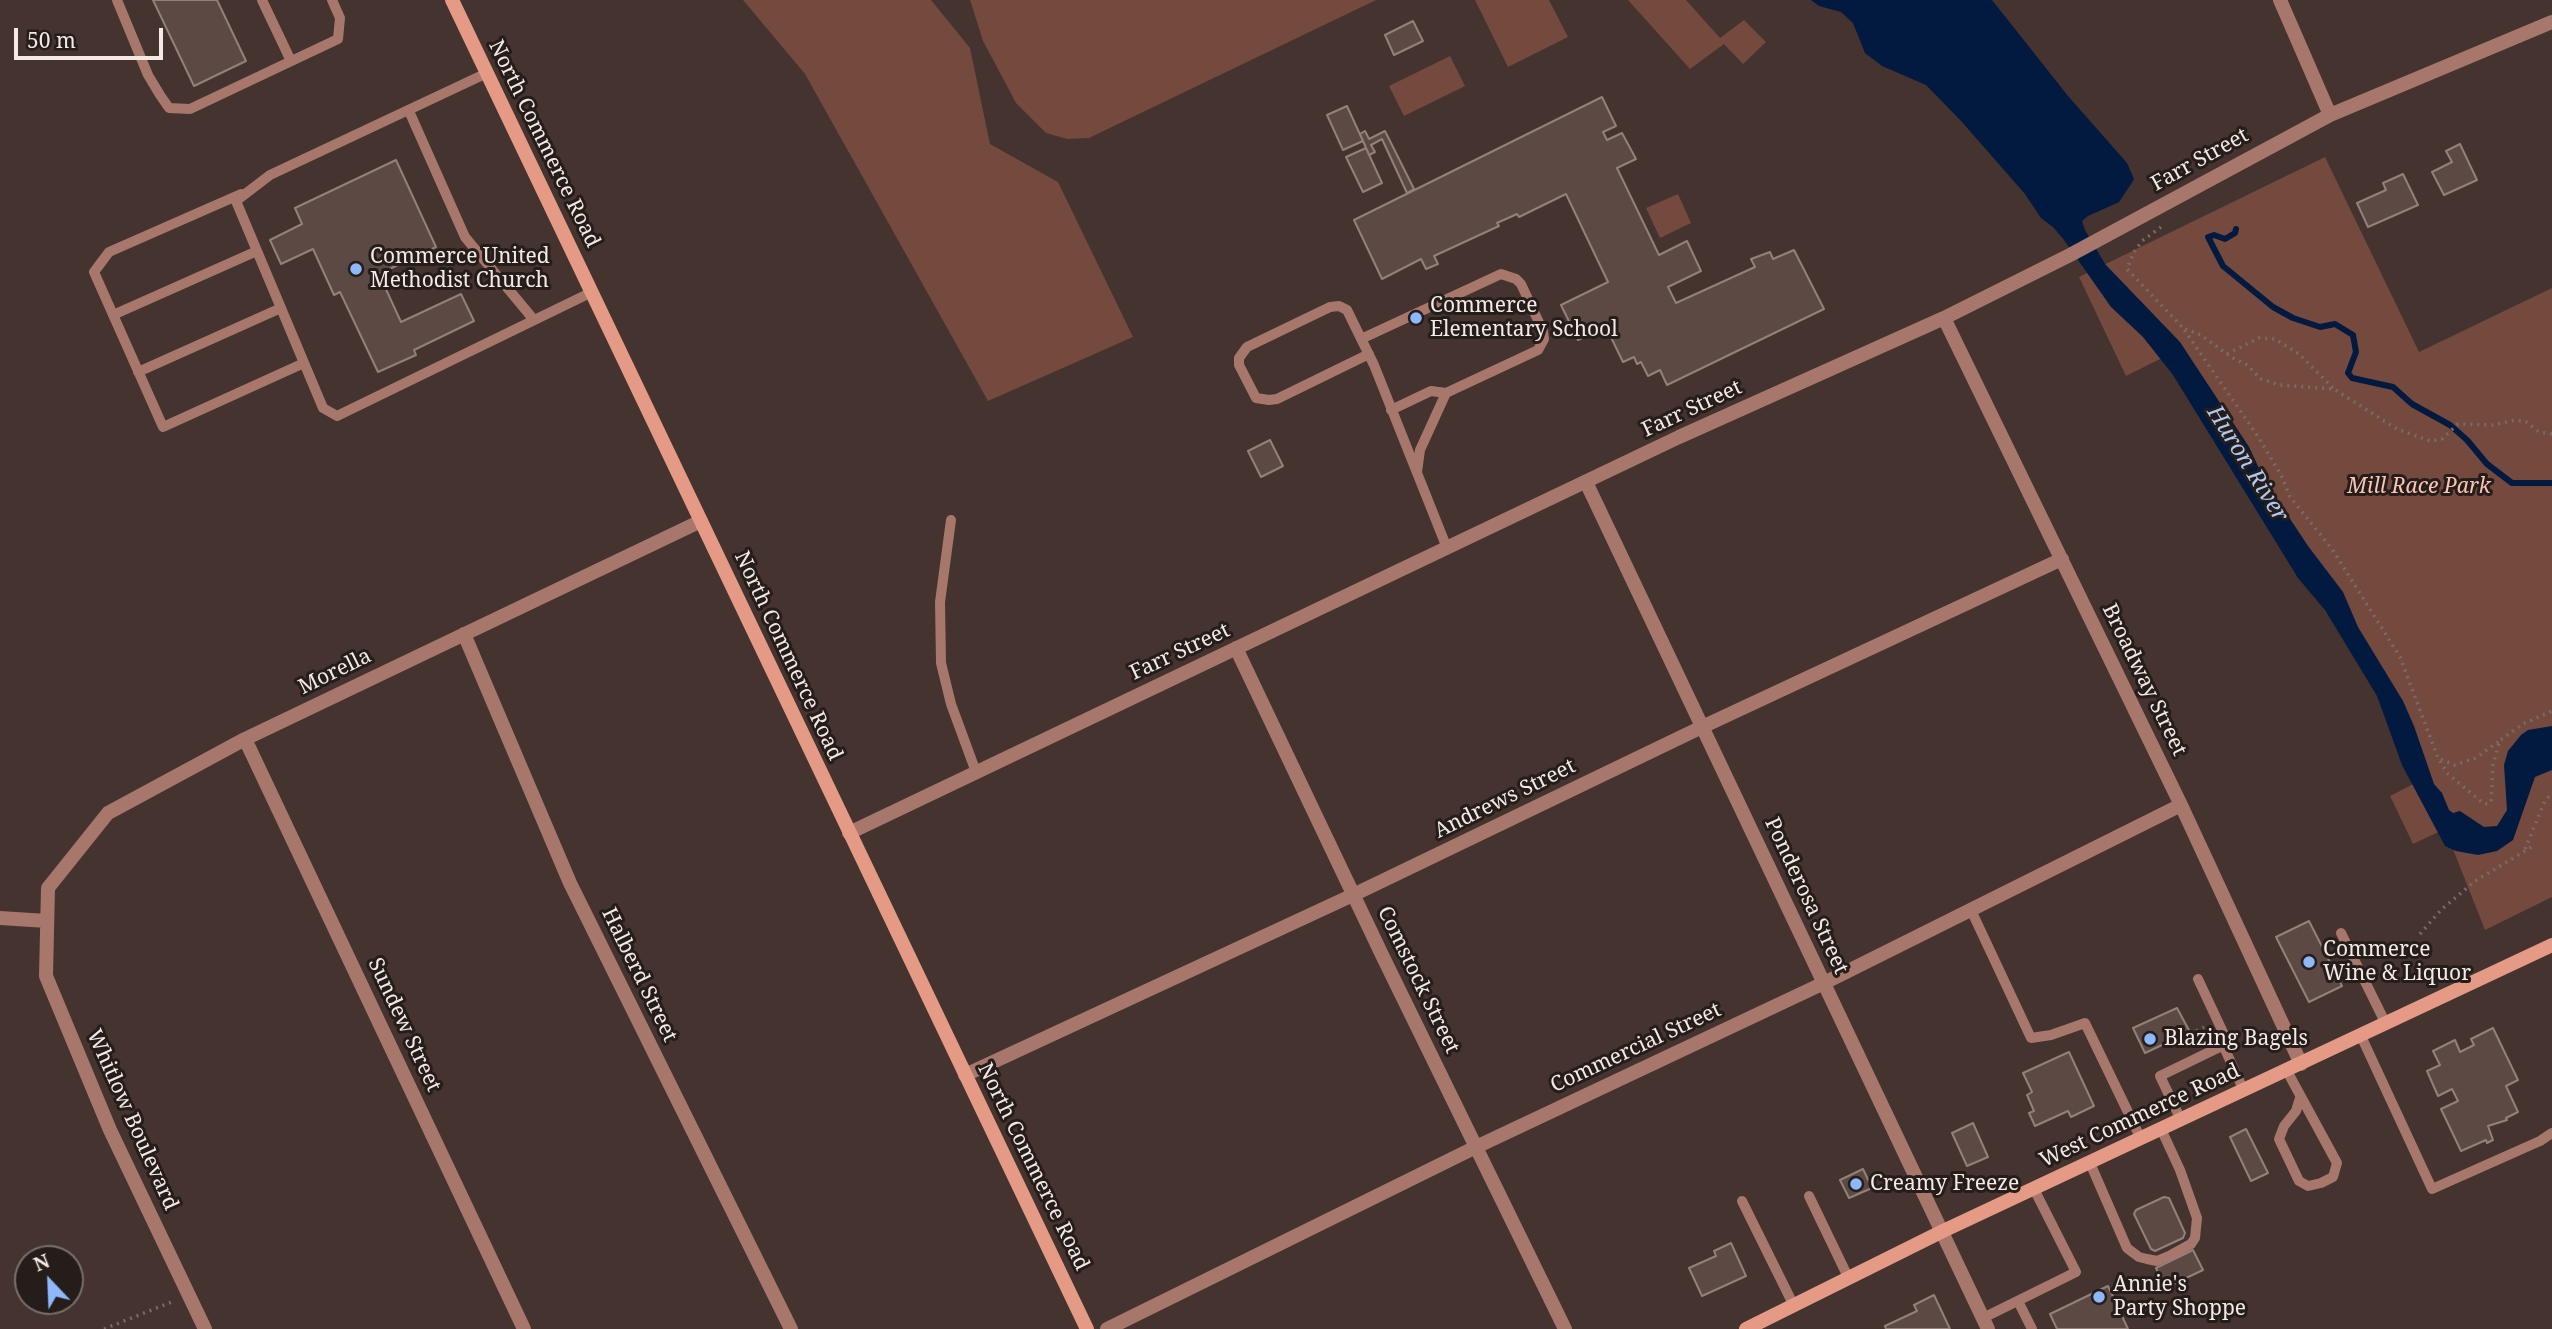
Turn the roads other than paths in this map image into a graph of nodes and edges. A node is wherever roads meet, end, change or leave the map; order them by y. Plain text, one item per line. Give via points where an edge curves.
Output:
1 (117, 0) edge
2 (262, 0) edge
3 (332, 0) edge
4 (452, 0) edge
5 (2280, 0) edge
6 (2552, 22) edge
7 (291, 61) junction
8 (487, 73) junction
9 (409, 111) junction
10 (2330, 115) junction
11 (250, 190) junction
12 (257, 251) junction
13 (592, 292) junction
14 (281, 308) junction
15 (113, 315) junction
16 (1944, 318) junction
17 (534, 320) junction
18 (1361, 339) junction
19 (1369, 354) junction
20 (304, 363) junction
21 (138, 372) junction
22 (1446, 393) junction
23 (1391, 410) junction
24 (1417, 473) junction
25 (1586, 482) junction
26 (951, 520) dead end
27 (701, 521) junction
28 (1447, 548) junction
29 (2062, 559) junction
30 (464, 634) junction
31 (1236, 648) junction
32 (1702, 727) junction
33 (245, 738) junction
34 (976, 772) junction
35 (2181, 805) junction
36 (849, 833) junction
37 (1353, 895) junction
38 (1971, 910) junction
39 (0, 918) edge
40 (47, 922) junction
41 (2341, 933) dead end
42 (2551, 948) edge
43 (2199, 979) dead end
44 (1824, 983) junction
45 (2386, 1024) junction
46 (2361, 1036) junction
47 (2223, 1045) junction
48 (2301, 1064) junction
49 (2287, 1071) junction
50 (965, 1075) junction
51 (2244, 1091) junction
52 (2300, 1098) junction
53 (2180, 1120) junction
54 (2161, 1129) junction
55 (2552, 1133) edge
56 (2141, 1139) junction
57 (1476, 1147) junction
58 (2090, 1163) junction
59 (2034, 1189) junction
60 (1809, 1196) dead end
61 (1742, 1201) dead end
62 (1943, 1231) junction
63 (1849, 1279) junction
64 (2018, 1301) junction
65 (1794, 1306) junction
66 (1986, 1324) edge
67 (1764, 1325) edge
68 (205, 1329) edge
69 (524, 1329) edge
70 (791, 1329) edge
71 (1087, 1329) edge
72 (1107, 1329) edge
73 (1565, 1329) edge
74 (1746, 1329) edge
75 (2032, 1329) edge

1 - 7 lane via 148,75 169,108 190,109
2 - 7 lane
3 - 7 lane via 340,18 338,40
4 - 8 main road, North Commerce Road
5 - 10 street
6 - 10 street, Farr Street
8 - 9 lane
8 - 13 main road, North Commerce Road
9 - 11 lane via 270,175
9 - 17 lane via 465,237
10 - 16 street, Farr Street
11 - 12 lane via 236,201
11 - 15 lane via 109,253 94,272
12 - 14 lane
12 - 15 lane
13 - 17 lane
13 - 27 main road, North Commerce Road
14 - 20 lane
14 - 21 lane
15 - 21 lane
16 - 25 street, Farr Street
16 - 29 street, Broadway Street
17 - 20 lane via 337,416 323,408
18 - 19 lane
18 - 19 lane via 1347,310 1330,307 1247,347 1239,365 1256,398 1269,400
18 - 22 lane via 1494,276 1516,279 1543,331 1542,345
19 - 23 lane
20 - 21 lane via 163,427
22 - 23 lane via 1431,391
22 - 24 lane via 1420,450
23 - 24 lane
24 - 28 lane
25 - 28 street, Farr Street
25 - 32 street, Ponderosa Street
26 - 34 lane via 940,603 940,663
27 - 30 street, Morella
27 - 36 main road, North Commerce Road
28 - 31 street, Farr Street
29 - 32 street, Andrews Street
29 - 35 street, Broadway Street
30 - 33 street, Morella
30 - 70 street, Halberd Street via 570,883
31 - 34 street, Farr Street
31 - 37 street, Comstock Street
32 - 37 street, Andrews Street
32 - 44 street, Ponderosa Street
33 - 40 street, Morella via 108,813 48,888
33 - 69 street, Sundew Street
34 - 36 street, Farr Street
35 - 38 street, Commercial Street
35 - 48 street, Broadway Street
36 - 50 main road, North Commerce Road
37 - 50 street, Andrews Street
37 - 57 street, Comstock Street
38 - 44 street, Commercial Street
38 - 56 lane via 2031,1038 2085,1023
39 - 40 street
40 - 68 street, Whitlow Boulevard via 46,976 110,1130
41 - 45 lane
42 - 45 main road, West Commerce Road
43 - 47 lane via 2228,1043
44 - 57 street, Commercial Street
44 - 62 street, Ponderosa Street
45 - 46 main road, West Commerce Road
46 - 48 main road, West Commerce Road
46 - 55 lane via 2432,1189
47 - 51 lane
47 - 53 lane via 2160,1076
48 - 49 main road, West Commerce Road
49 - 51 main road, West Commerce Road
49 - 52 lane
50 - 71 main road, North Commerce Road
51 - 53 main road, West Commerce Road
52 - 52 lane via 2337,1163 2333,1177 2321,1184 2308,1186 2299,1181 2279,1139
53 - 54 main road, West Commerce Road
54 - 56 main road, West Commerce Road
54 - 58 lane via 2197,1217 2195,1238 2171,1255 2157,1261 2127,1248
56 - 58 main road, West Commerce Road
57 - 72 street, Commercial Street
57 - 73 street, Comstock Street
58 - 59 main road, West Commerce Road
59 - 62 main road, West Commerce Road
59 - 64 lane via 2076,1272
60 - 63 lane
61 - 65 lane
62 - 63 main road, West Commerce Road
62 - 66 street, Ponderosa Street
63 - 65 main road, West Commerce Road
64 - 66 lane
64 - 75 lane
65 - 67 main road, West Commerce Road
67 - 74 main road, West Commerce Road

